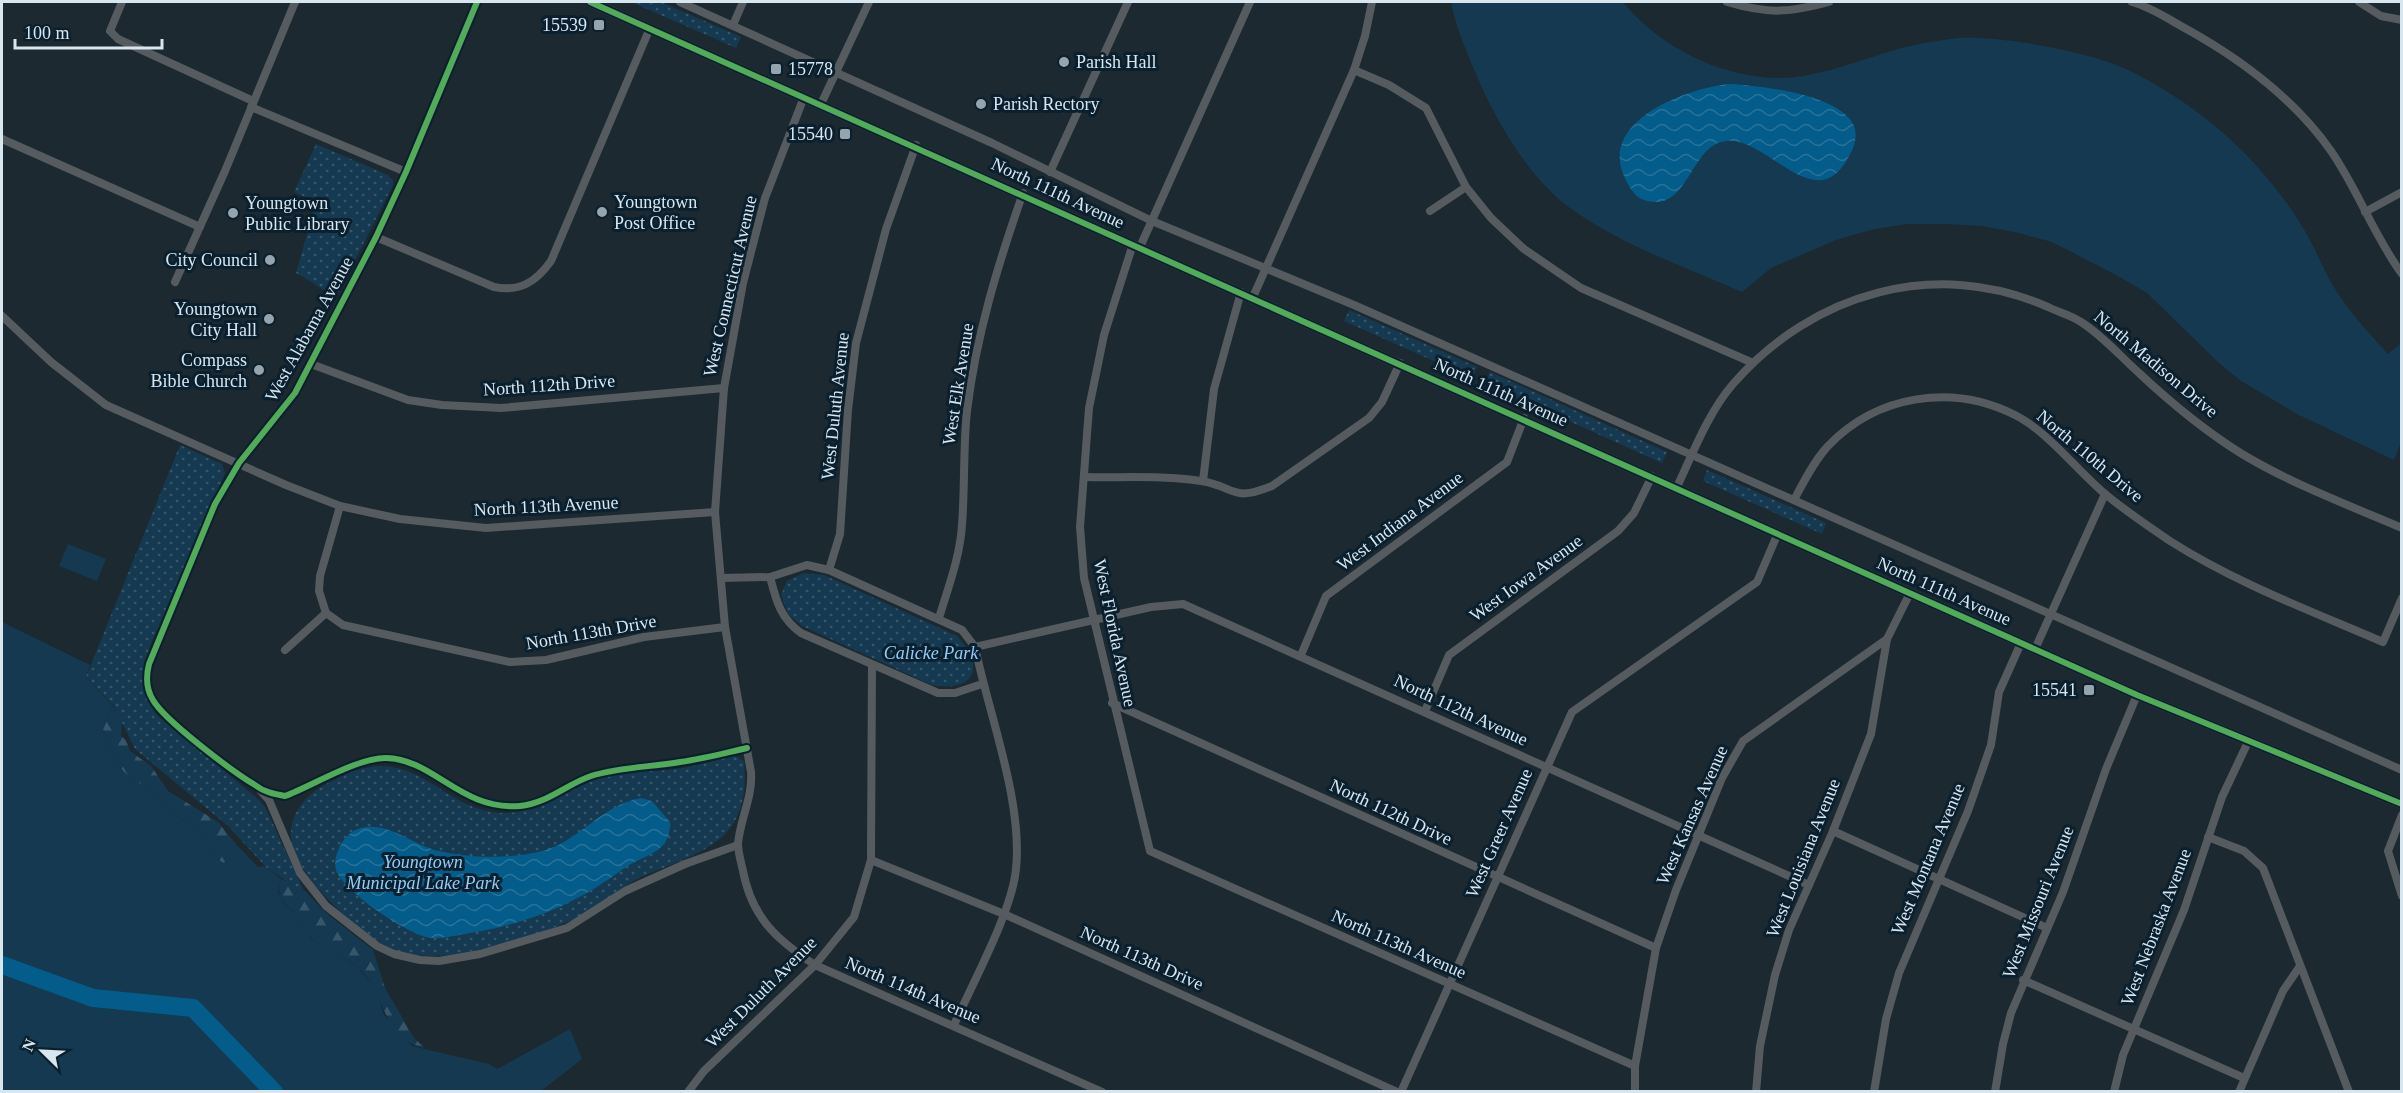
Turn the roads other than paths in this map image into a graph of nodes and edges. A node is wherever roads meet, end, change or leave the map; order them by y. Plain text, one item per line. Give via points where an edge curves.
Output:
1 (122, 2) edge
2 (295, 2) edge
3 (477, 2) edge
4 (590, 2) edge
5 (680, 2) edge
6 (743, 2) edge
7 (869, 2) edge
8 (1128, 2) edge
9 (1250, 2) edge
10 (1372, 2) edge
11 (1727, 2) edge
12 (1829, 2) edge
13 (2132, 2) edge
14 (2359, 2) edge
15 (1749, 5) edge
16 (2402, 20) edge
17 (733, 26) junction
18 (650, 28) junction
19 (1354, 70) junction
20 (837, 72) junction
21 (804, 97) junction
22 (252, 104) junction
23 (821, 105) junction
24 (2, 139) edge
25 (916, 145) junction
26 (406, 172) junction
27 (1050, 172) junction
28 (1466, 187) junction
29 (2402, 192) edge
30 (1023, 193) junction
31 (1430, 211) dead end
32 (2365, 212) junction
33 (1152, 221) junction
34 (200, 226) junction
35 (376, 237) junction
36 (1137, 246) junction
37 (1266, 268) junction
38 (2402, 274) edge
39 (175, 282) dead end
40 (1241, 292) junction
41 (1252, 297) junction
42 (2, 316) edge
43 (1400, 363) junction
44 (1753, 363) junction
45 (311, 364) junction
46 (724, 388) junction
47 (1524, 418) junction
48 (1692, 454) junction
49 (239, 463) junction
50 (1652, 476) junction
51 (1084, 477) junction
52 (1203, 481) junction
53 (1677, 488) junction
54 (2105, 494) junction
55 (1794, 500) junction
56 (340, 506) junction
57 (715, 512) junction
58 (2402, 528) edge
59 (1778, 533) junction
60 (829, 570) junction
61 (770, 577) junction
62 (721, 578) junction
63 (1910, 593) junction
64 (2402, 598) edge
65 (326, 613) junction
66 (2051, 614) junction
67 (939, 618) junction
68 (1092, 619) junction
69 (725, 627) junction
70 (1887, 639) junction
71 (2021, 643) junction
72 (975, 647) junction
73 (2035, 649) junction
74 (285, 650) dead end
75 (1301, 655) junction
76 (872, 665) junction
77 (982, 684) junction
78 (2137, 695) junction
79 (1112, 703) junction
80 (1425, 711) junction
81 (2248, 742) junction
82 (747, 748) junction
83 (1546, 767) junction
84 (2402, 770) edge
85 (255, 786) junction
86 (2402, 804) edge
87 (2402, 815) edge
88 (1833, 831) junction
89 (1698, 834) junction
90 (2208, 837) junction
91 (738, 845) junction
92 (1150, 852) joint
93 (871, 860) junction
94 (1497, 879) junction
95 (1937, 880) junction
96 (1809, 885) junction
97 (2402, 896) edge
98 (1004, 914) junction
99 (2047, 928) junction
100 (1656, 948) junction
101 (815, 965) junction
102 (2300, 966) junction
103 (2023, 980) junction
104 (1450, 984) junction
105 (954, 1025) junction
106 (2134, 1029) junction
107 (1635, 1066) junction
108 (2244, 1078) junction
109 (688, 1092) edge
110 (1102, 1092) edge
111 (1399, 1092) edge
112 (1635, 1092) edge
113 (1756, 1092) edge
114 (1874, 1092) edge
115 (1995, 1092) edge
116 (2114, 1092) edge
117 (2240, 1092) edge
118 (2349, 1092) edge

1 - 22 street via 110,32 118,39
2 - 22 street
3 - 26 street, West Alabama Avenue
4 - 18 street, North 111th Avenue
5 - 17 street, North 111th Avenue
6 - 17 street
7 - 20 street
8 - 27 street
9 - 33 street, West Florida Avenue
10 - 19 street
11 - 15 street
12 - 15 street via 1792,11
13 - 32 street via 2145,5 2251,68 2331,151
14 - 16 street via 2381,15
17 - 20 street, North 111th Avenue
18 - 21 street, North 111th Avenue
18 - 35 street via 551,261 528,285 508,290 494,287
19 - 28 street via 1389,85 1426,108
19 - 37 street
20 - 23 street
20 - 27 street, North 111th Avenue
21 - 23 street, North 111th Avenue
21 - 46 street, West Connecticut Avenue via 765,198 743,283
22 - 26 street
22 - 34 street
23 - 25 street, North 111th Avenue
24 - 34 street
25 - 30 street, North 111th Avenue
25 - 60 street, West Duluth Avenue via 883,239 856,343 840,534
26 - 35 street, West Alabama Avenue
27 - 33 street, North 111th Avenue
28 - 31 street
28 - 44 street via 1524,249 1581,288
29 - 32 street
30 - 36 street, North 111th Avenue
30 - 67 street, West Elk Avenue via 984,321 968,409 962,526 956,564
32 - 38 street
33 - 36 street, West Florida Avenue
33 - 37 street, North 111th Avenue
34 - 39 street
35 - 45 street, West Alabama Avenue
36 - 40 street, North 111th Avenue
36 - 51 street, West Florida Avenue via 1104,335 1089,408
37 - 41 street
37 - 48 street, North 111th Avenue
40 - 41 street, North 111th Avenue
40 - 52 street via 1214,389
41 - 43 street, North 111th Avenue
42 - 49 street, North 113th Avenue via 51,362 106,405
43 - 47 street, North 111th Avenue
43 - 52 street via 1382,402 1369,418 1272,486 1255,494 1233,494
44 - 48 street, North Madison Drive via 1731,386
44 - 58 street, North Madison Drive via 1785,335 1842,303 1893,289 1937,284 1989,287 2027,298 2081,322 2168,400 2240,453
45 - 46 street, North 112th Drive via 398,397 442,405 501,408
45 - 49 street, West Alabama Avenue via 283,411
46 - 57 street, West Connecticut Avenue
47 - 50 street, North 111th Avenue
47 - 75 street, West Indiana Avenue via 1508,462 1326,596
48 - 53 street, North Madison Drive
48 - 55 street, North 111th Avenue
49 - 56 street, North 113th Avenue
49 - 85 street, West Alabama Avenue via 215,504 147,676 150,695 173,722
50 - 53 street, North 111th Avenue
50 - 80 street, West Iowa Avenue via 1634,513 1618,531 1449,655
51 - 52 street
51 - 68 street, West Florida Avenue via 1080,527 1083,578
53 - 59 street, North 111th Avenue
54 - 55 street, North 110th Drive via 2016,415 1983,403 1942,396 1892,404 1865,416 1827,447
54 - 64 street, North 110th Drive via 2203,560 2383,642
54 - 66 street
55 - 66 street, North 111th Avenue
56 - 57 street, North 113th Avenue via 400,519 486,528
56 - 65 street via 320,576
57 - 62 street, West Connecticut Avenue
59 - 63 street, North 111th Avenue
59 - 83 street, West Greer Avenue via 1757,582 1572,712
60 - 61 street via 807,565
60 - 67 street
61 - 62 street
61 - 76 street via 779,609 790,625
62 - 69 street, West Connecticut Avenue
63 - 70 street, West Kansas Avenue
63 - 71 street, North 111th Avenue
65 - 69 street, North 113th Drive via 343,625 510,662 546,660 644,637
65 - 74 street
66 - 73 street
66 - 84 street, North 111th Avenue
67 - 72 street via 962,630
68 - 72 street, North 112th Avenue
68 - 75 street, North 112th Avenue via 1157,605 1183,604
68 - 79 street, West Florida Avenue
69 - 82 street, West Connecticut Avenue
70 - 88 street, West Louisiana Avenue via 1871,734
70 - 89 street, West Kansas Avenue via 1743,741
71 - 73 street, North 111th Avenue
71 - 95 street, West Montana Avenue via 1999,692 1991,745 1968,811
72 - 77 street
73 - 78 street, North 111th Avenue
75 - 80 street, North 112th Avenue
76 - 77 street via 938,693 955,693
76 - 93 street, West Duluth Avenue
77 - 98 street via 1017,822 1016,871
78 - 81 street, North 111th Avenue
78 - 99 street, West Missouri Avenue
79 - 92 street, West Florida Avenue
79 - 94 street, North 112th Drive
80 - 83 street, North 112th Avenue
81 - 86 street, North 111th Avenue
81 - 90 street, West Nebraska Avenue
82 - 85 street via 610,771 521,806 489,806 397,759 365,761 285,796
82 - 91 street, West Connecticut Avenue via 751,792
83 - 89 street, North 112th Avenue
83 - 94 street, West Greer Avenue
85 - 91 street via 269,800 300,873 327,906 377,946 420,960 480,954 567,928 625,891
87 - 97 street via 2388,851
88 - 95 street
88 - 96 street, West Louisiana Avenue
89 - 96 street, North 112th Avenue
89 - 100 street, West Kansas Avenue
90 - 102 street via 2244,851 2263,867
90 - 106 street, West Nebraska Avenue via 2184,910
91 - 101 street, North 114th Avenue via 747,890 766,927
92 - 104 street, North 113th Avenue
93 - 98 street, North 113th Drive
93 - 101 street, West Duluth Avenue via 854,917
94 - 100 street, North 112th Drive
94 - 104 street, West Greer Avenue
95 - 99 street
95 - 114 street, West Montana Avenue via 1899,973 1879,1053
96 - 113 street, West Louisiana Avenue via 1775,975 1760,1046
98 - 105 street
98 - 111 street, North 113th Drive
99 - 103 street, West Missouri Avenue
100 - 107 street, West Kansas Avenue
101 - 105 street, North 114th Avenue
101 - 109 street, West Duluth Avenue via 704,1071
102 - 108 street via 2283,991
102 - 118 street
103 - 106 street
103 - 115 street, West Missouri Avenue via 2002,1044
104 - 107 street, North 113th Avenue
104 - 111 street, West Greer Avenue
105 - 110 street, North 114th Avenue
106 - 108 street
106 - 116 street, West Nebraska Avenue
107 - 112 street, West Kansas Avenue
108 - 117 street

